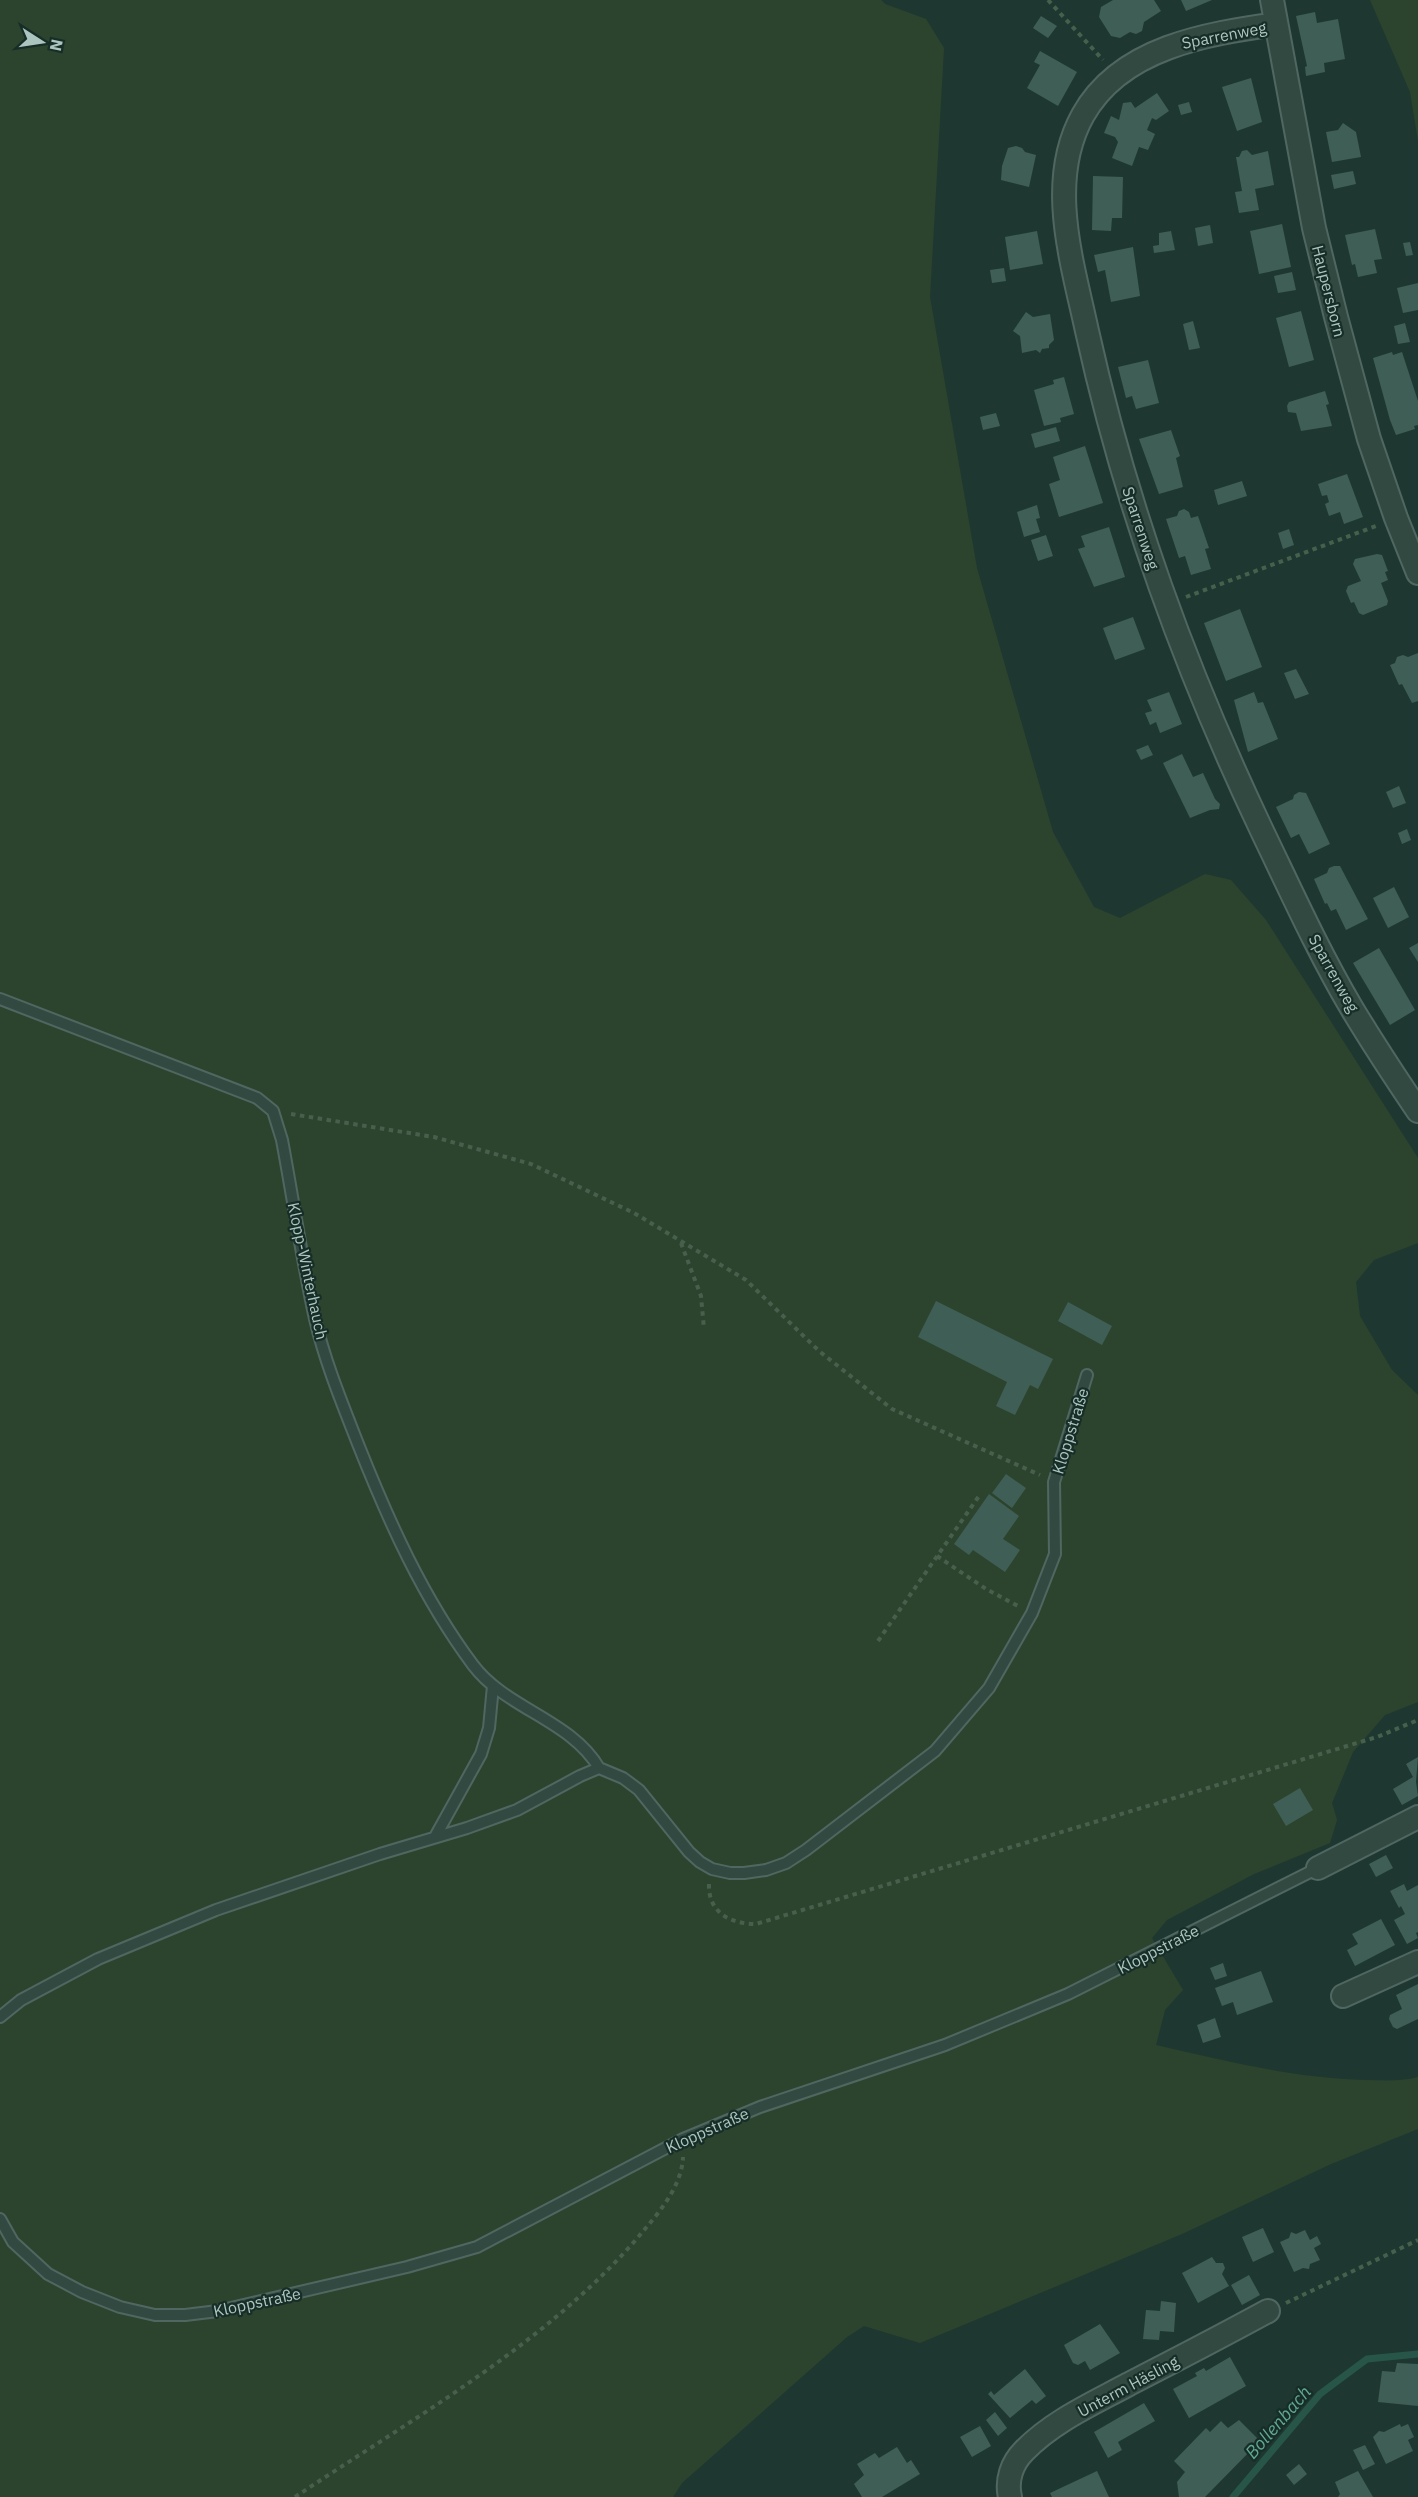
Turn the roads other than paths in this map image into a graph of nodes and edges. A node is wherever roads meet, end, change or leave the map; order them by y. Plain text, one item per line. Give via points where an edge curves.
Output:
1 (1272, 0) edge
2 (1276, 24) junction
3 (1418, 573) edge
4 (0, 999) edge
5 (1418, 1111) edge
6 (1087, 1375) dead end
7 (493, 1686) junction
8 (599, 1768) junction
9 (1418, 1817) edge
10 (435, 1837) junction
11 (1318, 1868) joint
12 (1418, 1962) edge
13 (1343, 1996) dead end
14 (0, 2017) edge
15 (0, 2219) edge
16 (1268, 2311) road end
17 (1009, 2490) edge

1 - 2 street, Haupersborn
2 - 3 street, Haupersborn via 1314,228 1370,439
2 - 5 street, Sparrenweg via 1170,45 1117,76 1084,113 1070,146 1064,215 1100,390 1135,516 1199,691 1301,912 1350,1004
4 - 7 lane, Klopp-Winterhauch via 257,1098 273,1112 282,1140 316,1321 340,1398 410,1565 457,1641
6 - 8 lane, Kloppstraße via 1054,1482 1055,1554 1032,1613 989,1688 935,1751 786,1863 744,1873 712,1869 689,1852 639,1790
7 - 8 lane, Klopp-Winterhauch via 573,1740 592,1756
7 - 10 lane via 489,1728 481,1754
8 - 10 lane via 516,1810
9 - 11 street, Kloppstraße
10 - 14 lane via 216,1910 98,1959 21,2000
11 - 15 lane, Kloppstraße via 1068,1994 945,2045 760,2107 683,2139 477,2247 407,2267 207,2313 155,2315 120,2307 48,2274 13,2242
12 - 13 street
16 - 17 street, Unterm Häsling via 1048,2431 1022,2452 1013,2466

